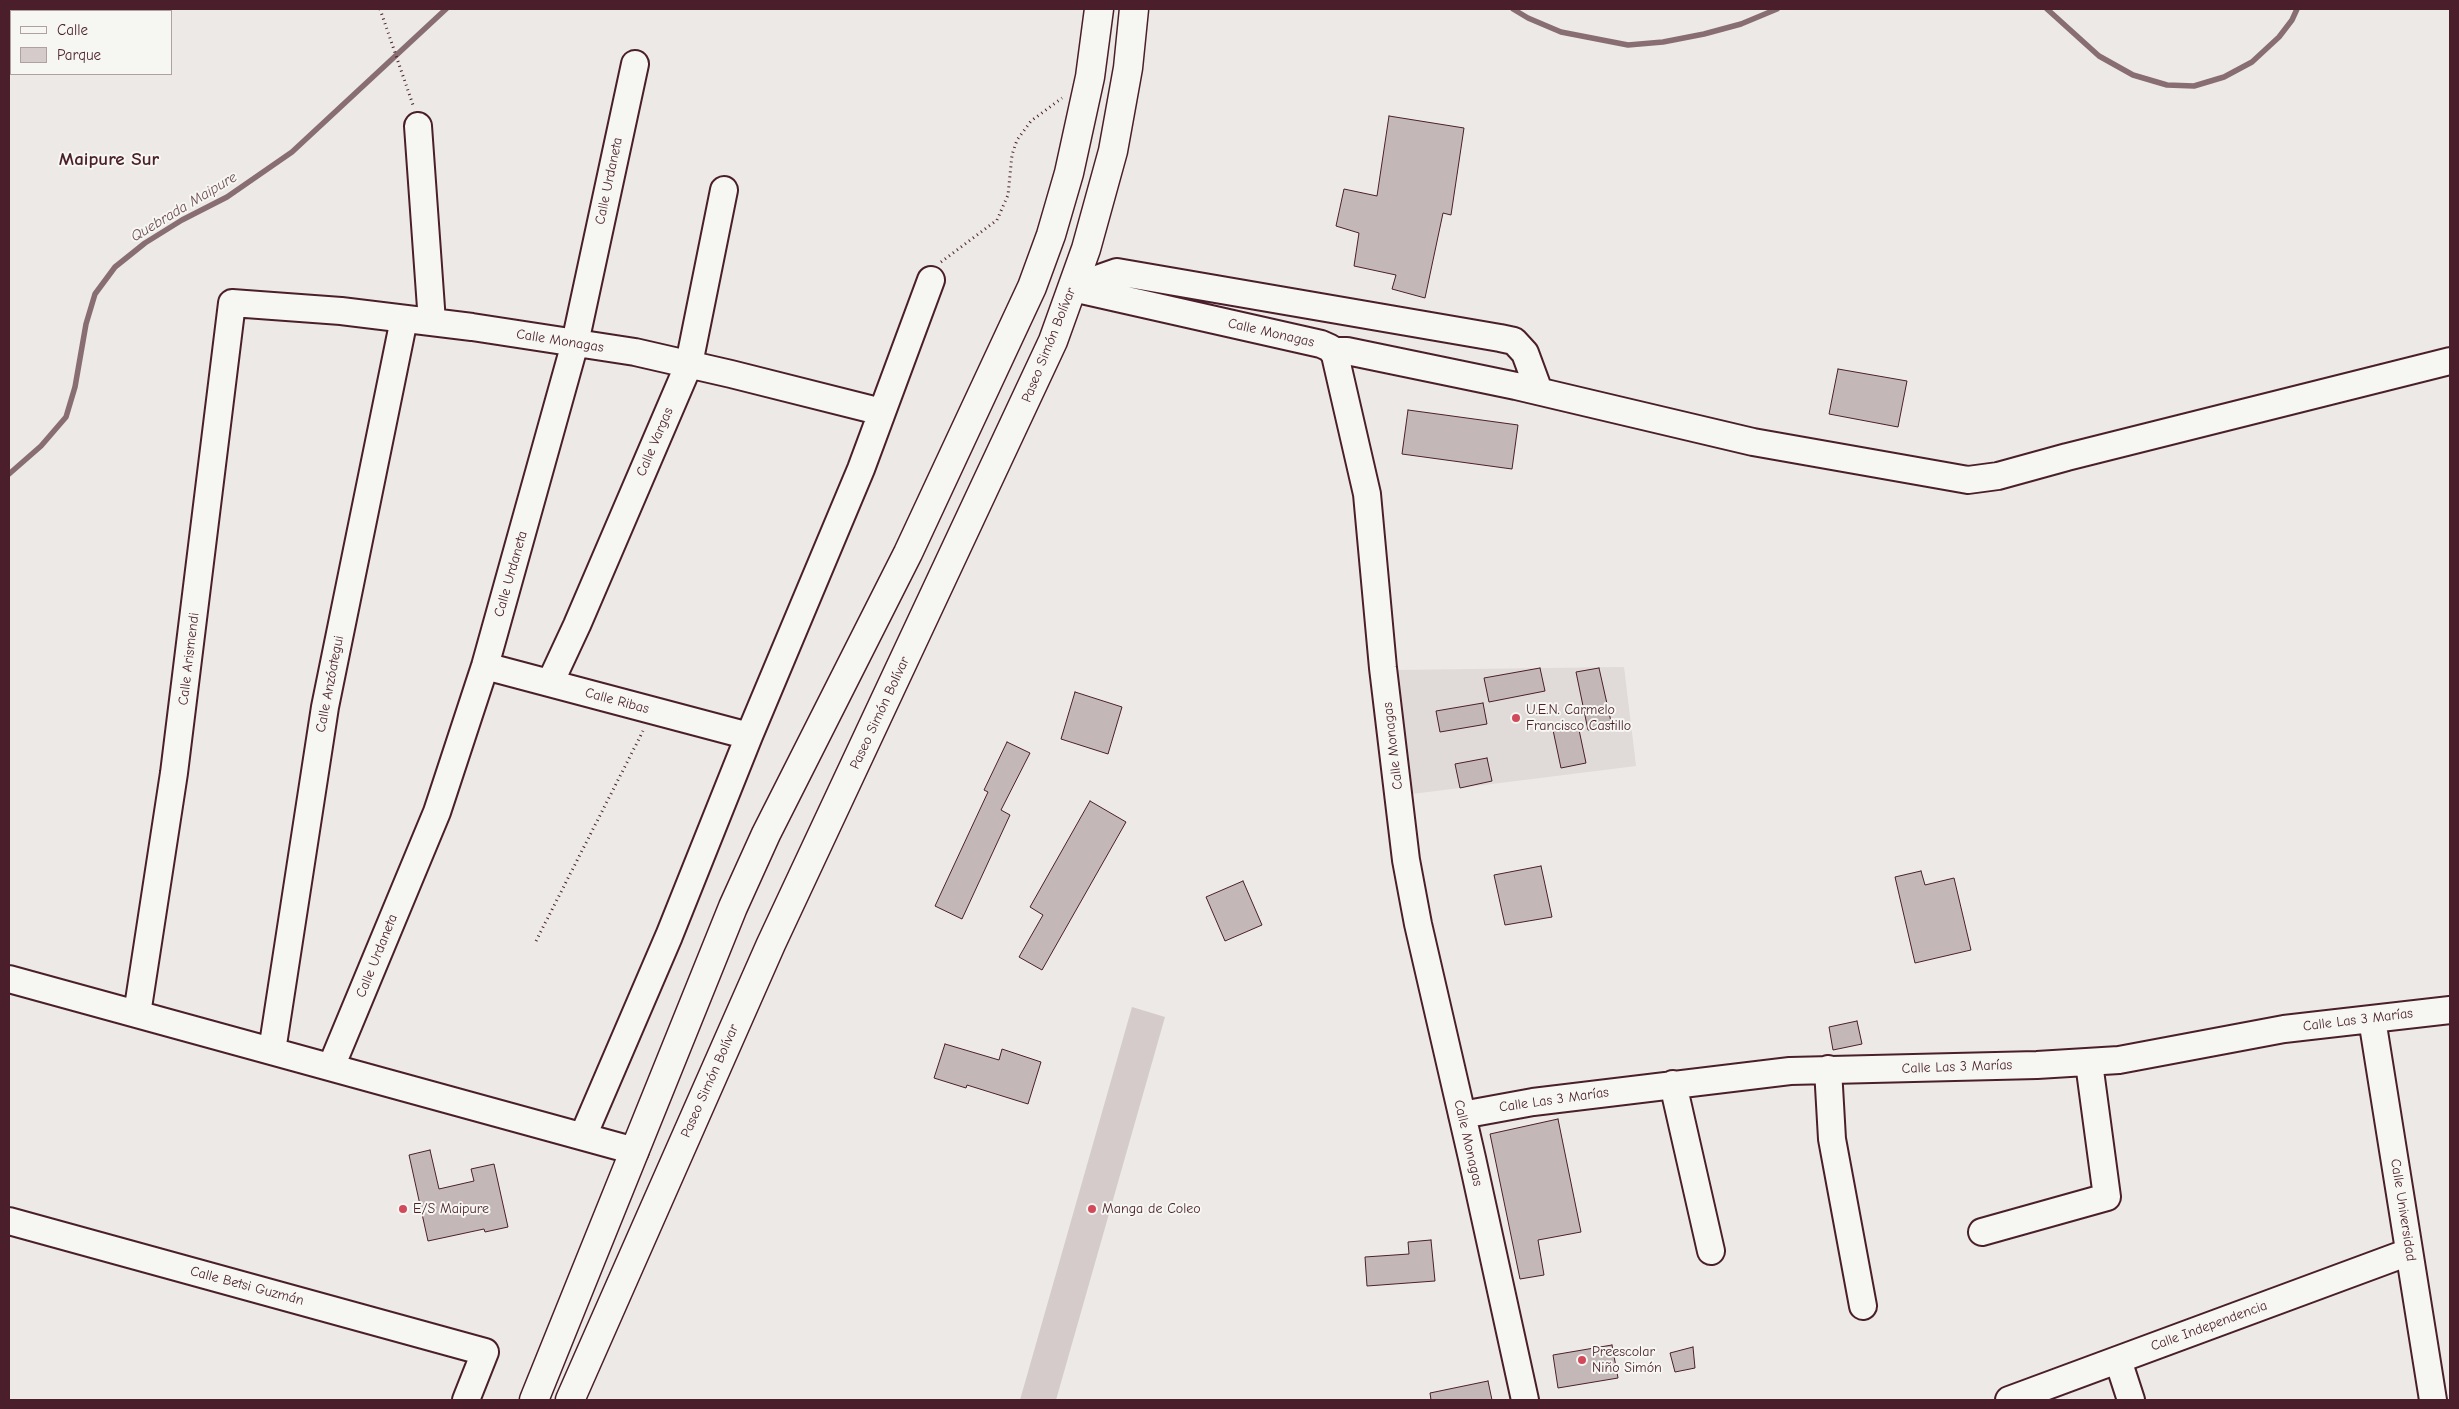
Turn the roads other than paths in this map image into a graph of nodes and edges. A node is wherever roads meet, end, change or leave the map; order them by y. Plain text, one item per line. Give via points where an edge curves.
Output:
1 (1099, 9) edge
2 (1134, 9) edge
3 (635, 64) dead end
4 (418, 126) road end
5 (724, 190) dead end
6 (931, 280) road end
7 (1082, 290) junction
8 (232, 303) joint
9 (404, 319) junction
10 (432, 322) junction
11 (575, 343) junction
12 (1332, 351) junction
13 (2450, 362) edge
14 (689, 364) junction
15 (1539, 392) junction
16 (882, 412) junction
17 (486, 666) junction
18 (550, 683) junction
19 (750, 736) junction
20 (9, 978) edge
21 (2450, 1010) edge
22 (137, 1014) junction
23 (2372, 1019) junction
24 (272, 1051) junction
25 (2089, 1063) junction
26 (332, 1068) junction
27 (1828, 1069) junction
28 (1673, 1084) junction
29 (1462, 1115) junction
30 (583, 1136) junction
31 (635, 1151) junction
32 (9, 1221) edge
33 (1982, 1232) dead end
34 (1711, 1250) dead end
35 (2410, 1252) junction
36 (1863, 1306) dead end
37 (2118, 1360) junction
38 (466, 1400) edge
39 (534, 1400) edge
40 (570, 1400) edge
41 (1525, 1400) edge
42 (2009, 1400) edge
43 (2132, 1400) edge
44 (2433, 1400) edge

1 - 31 main road via 1090,76 1069,173 1032,287 908,553 755,858 690,1010
2 - 7 main road, Paseo Simón Bolívar via 1128,68 1113,150
3 - 11 street, Calle Urdaneta
4 - 10 street
5 - 14 street, Calle Vargas
6 - 16 street
7 - 12 street, Calle Monagas via 1320,344
7 - 15 street via 1117,272 1514,341 1525,353
7 - 40 main road, Paseo Simón Bolívar via 1053,341 771,944
8 - 9 street, Calle Monagas
8 - 22 street, Calle Arismendi via 174,773
9 - 10 street, Calle Monagas
9 - 24 street, Calle Anzóategui via 325,707
10 - 11 street, Calle Monagas
11 - 14 street, Calle Monagas
11 - 17 street, Calle Urdaneta
12 - 15 street via 1347,351
12 - 29 street, Calle Monagas via 1338,363 1367,494 1406,860
13 - 15 street via 2067,456 1998,476 1968,480 1753,442
14 - 16 street, Calle Monagas
14 - 18 street, Calle Vargas
16 - 19 street
17 - 18 street, Calle Ribas
17 - 26 street, Calle Urdaneta via 437,812
18 - 19 street, Calle Ribas
19 - 30 street
20 - 22 street
21 - 23 street, Calle Las 3 Marías
22 - 24 street
23 - 25 street, Calle Las 3 Marías via 2284,1029 2145,1056
23 - 35 street, Calle Universidad
24 - 26 street
25 - 27 street, Calle Las 3 Marías
25 - 33 street via 2107,1197
26 - 30 street
27 - 28 street, Calle Las 3 Marías
27 - 36 street via 1832,1139
28 - 29 street, Calle Las 3 Marías via 1533,1102
28 - 34 street
29 - 41 street, Calle Monagas
30 - 31 street
31 - 39 main road
32 - 38 street, Calle Betsi Guzmán via 485,1352
35 - 37 street, Calle Independencia
35 - 44 street, Calle Universidad
37 - 42 street, Calle Independencia
37 - 43 street

